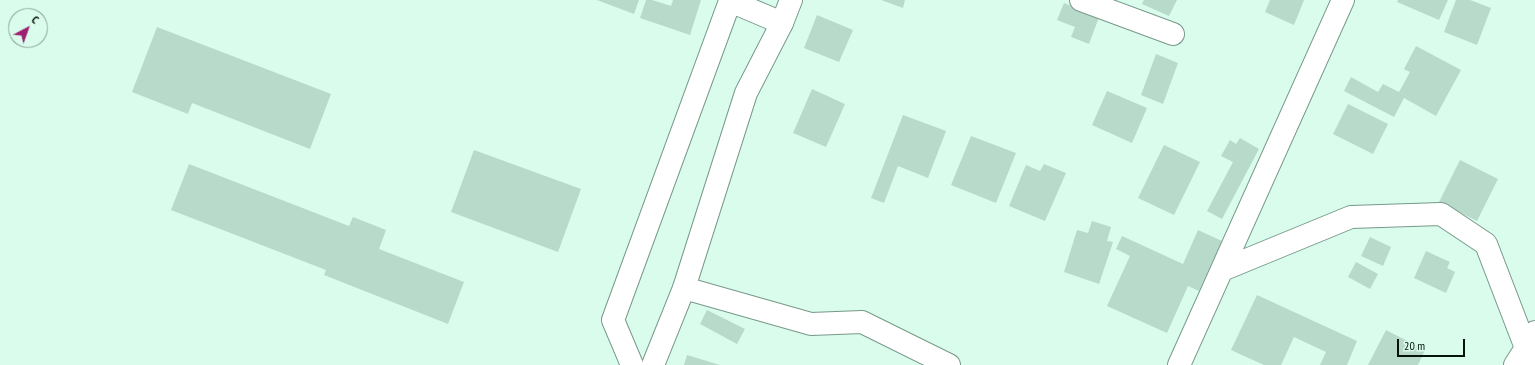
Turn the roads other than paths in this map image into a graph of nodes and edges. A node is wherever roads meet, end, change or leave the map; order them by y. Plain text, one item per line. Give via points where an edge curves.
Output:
1 (791, 0) edge
2 (1081, 0) edge
3 (1343, 0) edge
4 (730, 1) edge
5 (782, 23) junction
6 (1173, 34) dead end
7 (1222, 270) junction
8 (684, 288) junction
9 (1528, 351) edge
10 (632, 365) edge
11 (653, 365) edge
12 (950, 365) edge
13 (1179, 365) edge

1 - 5 street
2 - 6 street
3 - 7 street
4 - 5 street
4 - 10 street via 613,320
5 - 8 street via 746,93
7 - 9 street via 1350,217 1441,214 1486,244
7 - 13 street
8 - 11 street
8 - 12 street via 811,324 862,322

